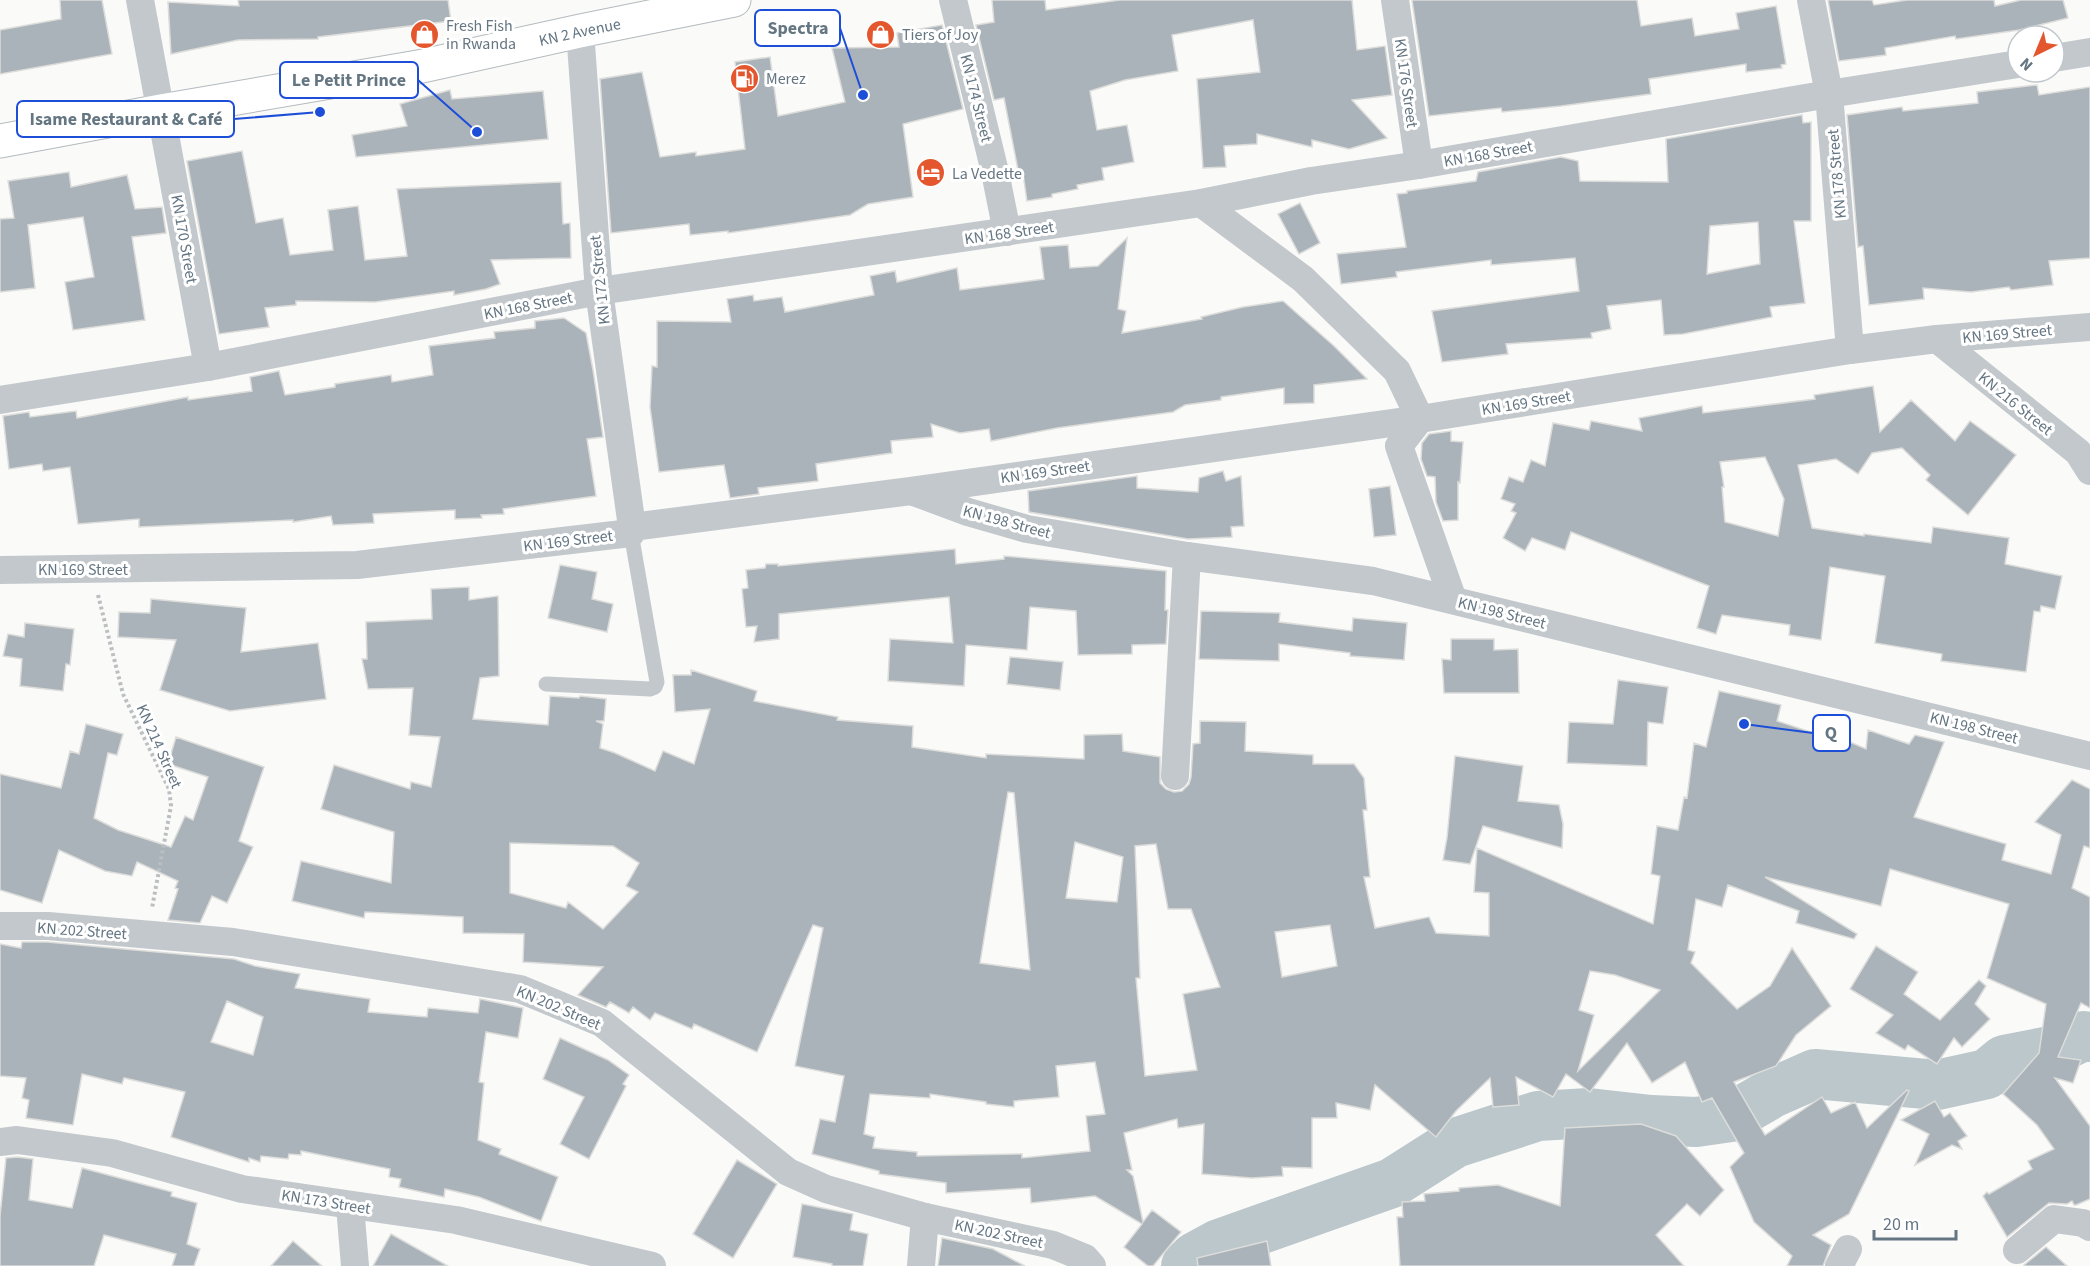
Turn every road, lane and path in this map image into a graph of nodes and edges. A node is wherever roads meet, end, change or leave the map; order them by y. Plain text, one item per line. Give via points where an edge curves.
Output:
1 (140, 0) edge
2 (734, 0) edge
3 (952, 0) edge
4 (1395, 0) edge
5 (1811, 0) edge
6 (580, 31) junction
7 (2090, 52) edge
8 (2066, 56) edge
9 (2006, 66) edge
10 (1829, 94) junction
11 (161, 111) junction
12 (0, 141) edge
13 (1419, 165) junction
14 (1201, 203) junction
15 (1007, 232) junction
16 (599, 291) junction
17 (2090, 327) edge
18 (1937, 339) junction
19 (1850, 350) junction
20 (208, 367) junction
21 (0, 400) edge
22 (1420, 419) junction
23 (2090, 471) edge
24 (911, 491) junction
25 (631, 530) junction
26 (1187, 556) junction
27 (91, 569) junction
28 (0, 570) edge
29 (1453, 600) junction
30 (546, 684) dead end
31 (2090, 756) edge
32 (1175, 776) dead end
33 (0, 927) edge
34 (147, 935) junction
35 (0, 1142) edge
36 (350, 1206) junction
37 (925, 1217) junction
38 (2090, 1227) edge
39 (2017, 1250) dead end
40 (355, 1266) edge
41 (652, 1266) edge
42 (921, 1266) edge
43 (1092, 1266) edge

1 - 11 street, KN 170 Street
2 - 6 main road, KN 2 Avenue
3 - 15 street, KN 174 Street
4 - 13 street, KN 176 Street
5 - 10 street, KN 178 Street
6 - 11 main road, KN 2 Avenue via 418,67
6 - 16 street, KN 172 Street
7 - 8 street
9 - 10 street, KN 168 Street
10 - 13 street, KN 168 Street
10 - 19 street, KN 178 Street
11 - 12 main road, KN 2 Avenue
11 - 20 street, KN 170 Street
13 - 14 street, KN 168 Street
14 - 15 street, KN 168 Street
14 - 22 street via 1303,279 1397,371
15 - 16 street, KN 168 Street
16 - 20 street, KN 168 Street
16 - 25 street, KN 172 Street
17 - 18 street, KN 169 Street
18 - 19 street, KN 169 Street
18 - 23 street, KN 216 Street via 2078,452
19 - 22 street, KN 169 Street
20 - 21 street, KN 168 Street
22 - 24 street, KN 169 Street
22 - 29 street via 1399,446
24 - 25 street, KN 169 Street
24 - 26 street, KN 198 Street via 1027,530
25 - 27 street, KN 169 Street via 357,565
25 - 30 lane via 655,687
26 - 29 street, KN 198 Street via 1373,581
26 - 32 street
27 - 28 street, KN 169 Street
27 - 34 path, KN 214 Street via 123,694 169,789 171,806
29 - 31 street, KN 198 Street
33 - 34 street, KN 202 Street via 48,926
34 - 37 street, KN 202 Street via 244,943 520,989 602,1023 788,1172 826,1189
35 - 36 street, KN 173 Street via 17,1140 112,1153 242,1189
36 - 40 street
36 - 41 street, KN 173 Street via 456,1220
37 - 42 street
37 - 43 street, KN 202 Street via 1053,1245 1085,1258
38 - 39 street via 2054,1220

